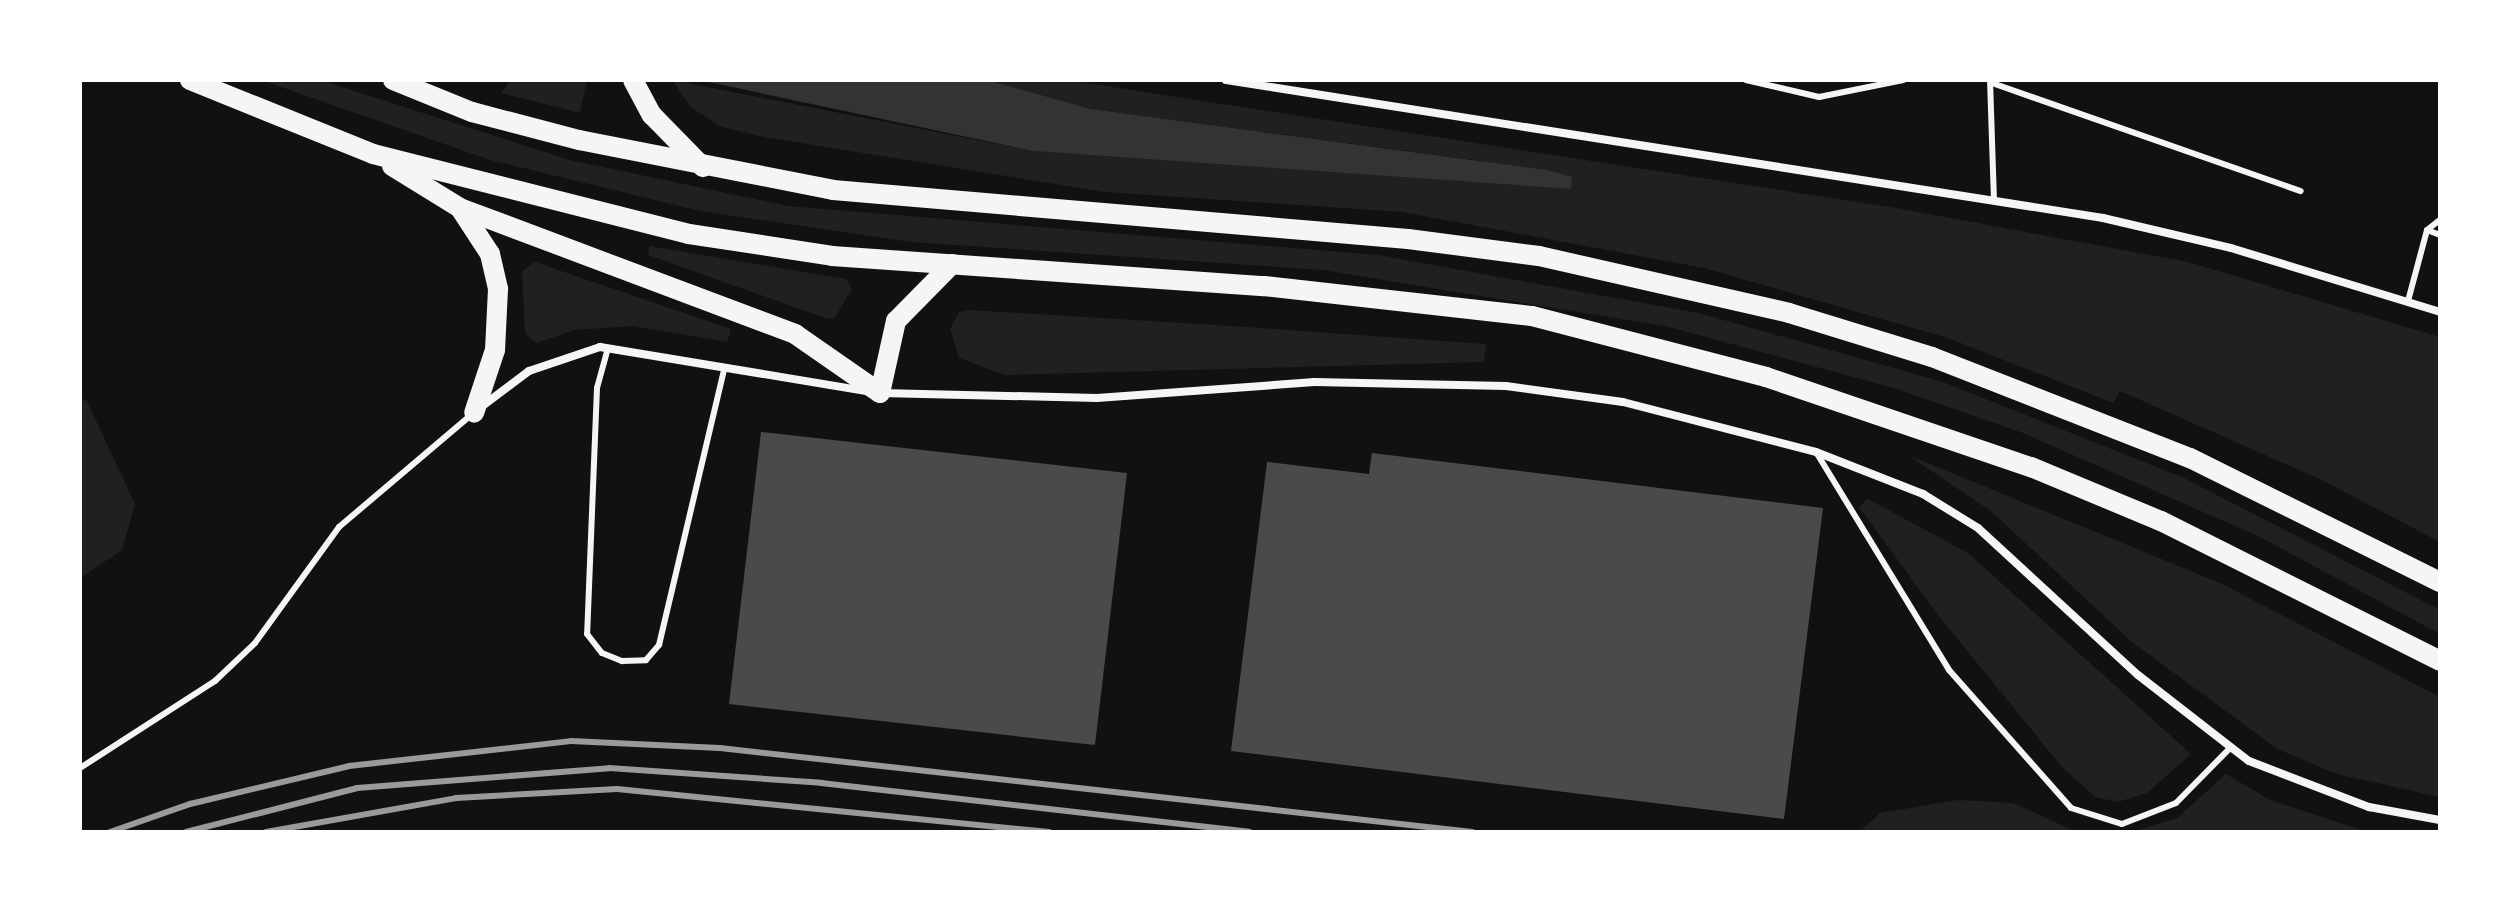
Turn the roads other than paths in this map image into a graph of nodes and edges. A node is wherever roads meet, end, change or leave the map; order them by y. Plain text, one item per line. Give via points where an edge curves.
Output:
1 (190, 80) edge
2 (393, 80) edge
3 (633, 80) edge
4 (1226, 80) edge
5 (1746, 80) edge
6 (1903, 80) edge
7 (1991, 82) edge
8 (373, 154) junction
9 (703, 167) junction
10 (2301, 191) dead end
11 (1994, 200) junction
12 (460, 208) junction
13 (2440, 220) edge
14 (2427, 230) junction
15 (2440, 235) edge
16 (952, 264) junction
17 (2408, 301) junction
18 (2440, 312) edge
19 (608, 348) junction
20 (724, 369) junction
21 (880, 393) junction
22 (474, 413) junction
23 (1816, 452) junction
24 (2440, 582) edge
25 (2440, 661) edge
26 (2230, 748) junction
27 (80, 768) edge
28 (2440, 820) edge

1 - 8 main road
2 - 9 main road via 472,112
3 - 9 main road via 652,115
4 - 11 street
5 - 6 lane via 1819,97
7 - 10 lane
7 - 11 lane
8 - 12 main road
8 - 16 main road via 689,234
9 - 24 main road via 973,206 1408,239 1669,283 1832,326 2059,404 2299,507
11 - 17 street via 2231,248
12 - 21 main road via 795,334
12 - 22 main road via 490,254 498,289 495,350
13 - 14 lane
14 - 15 lane
14 - 17 lane
16 - 21 main road via 896,321
16 - 25 main road via 1278,287 1532,316 1766,377 2031,467 2161,521
17 - 18 street
19 - 20 street
19 - 20 lane via 597,388 587,634 602,653 622,661 646,660 659,645
19 - 22 street via 554,358
20 - 21 street
21 - 23 street via 1097,398 1314,382 1506,386 1623,402
22 - 27 lane via 339,527 255,643 215,681
23 - 26 street via 1923,494 1978,528 2138,675
23 - 26 lane via 1949,670 2071,808 2122,824 2176,803
26 - 28 street via 2312,789

